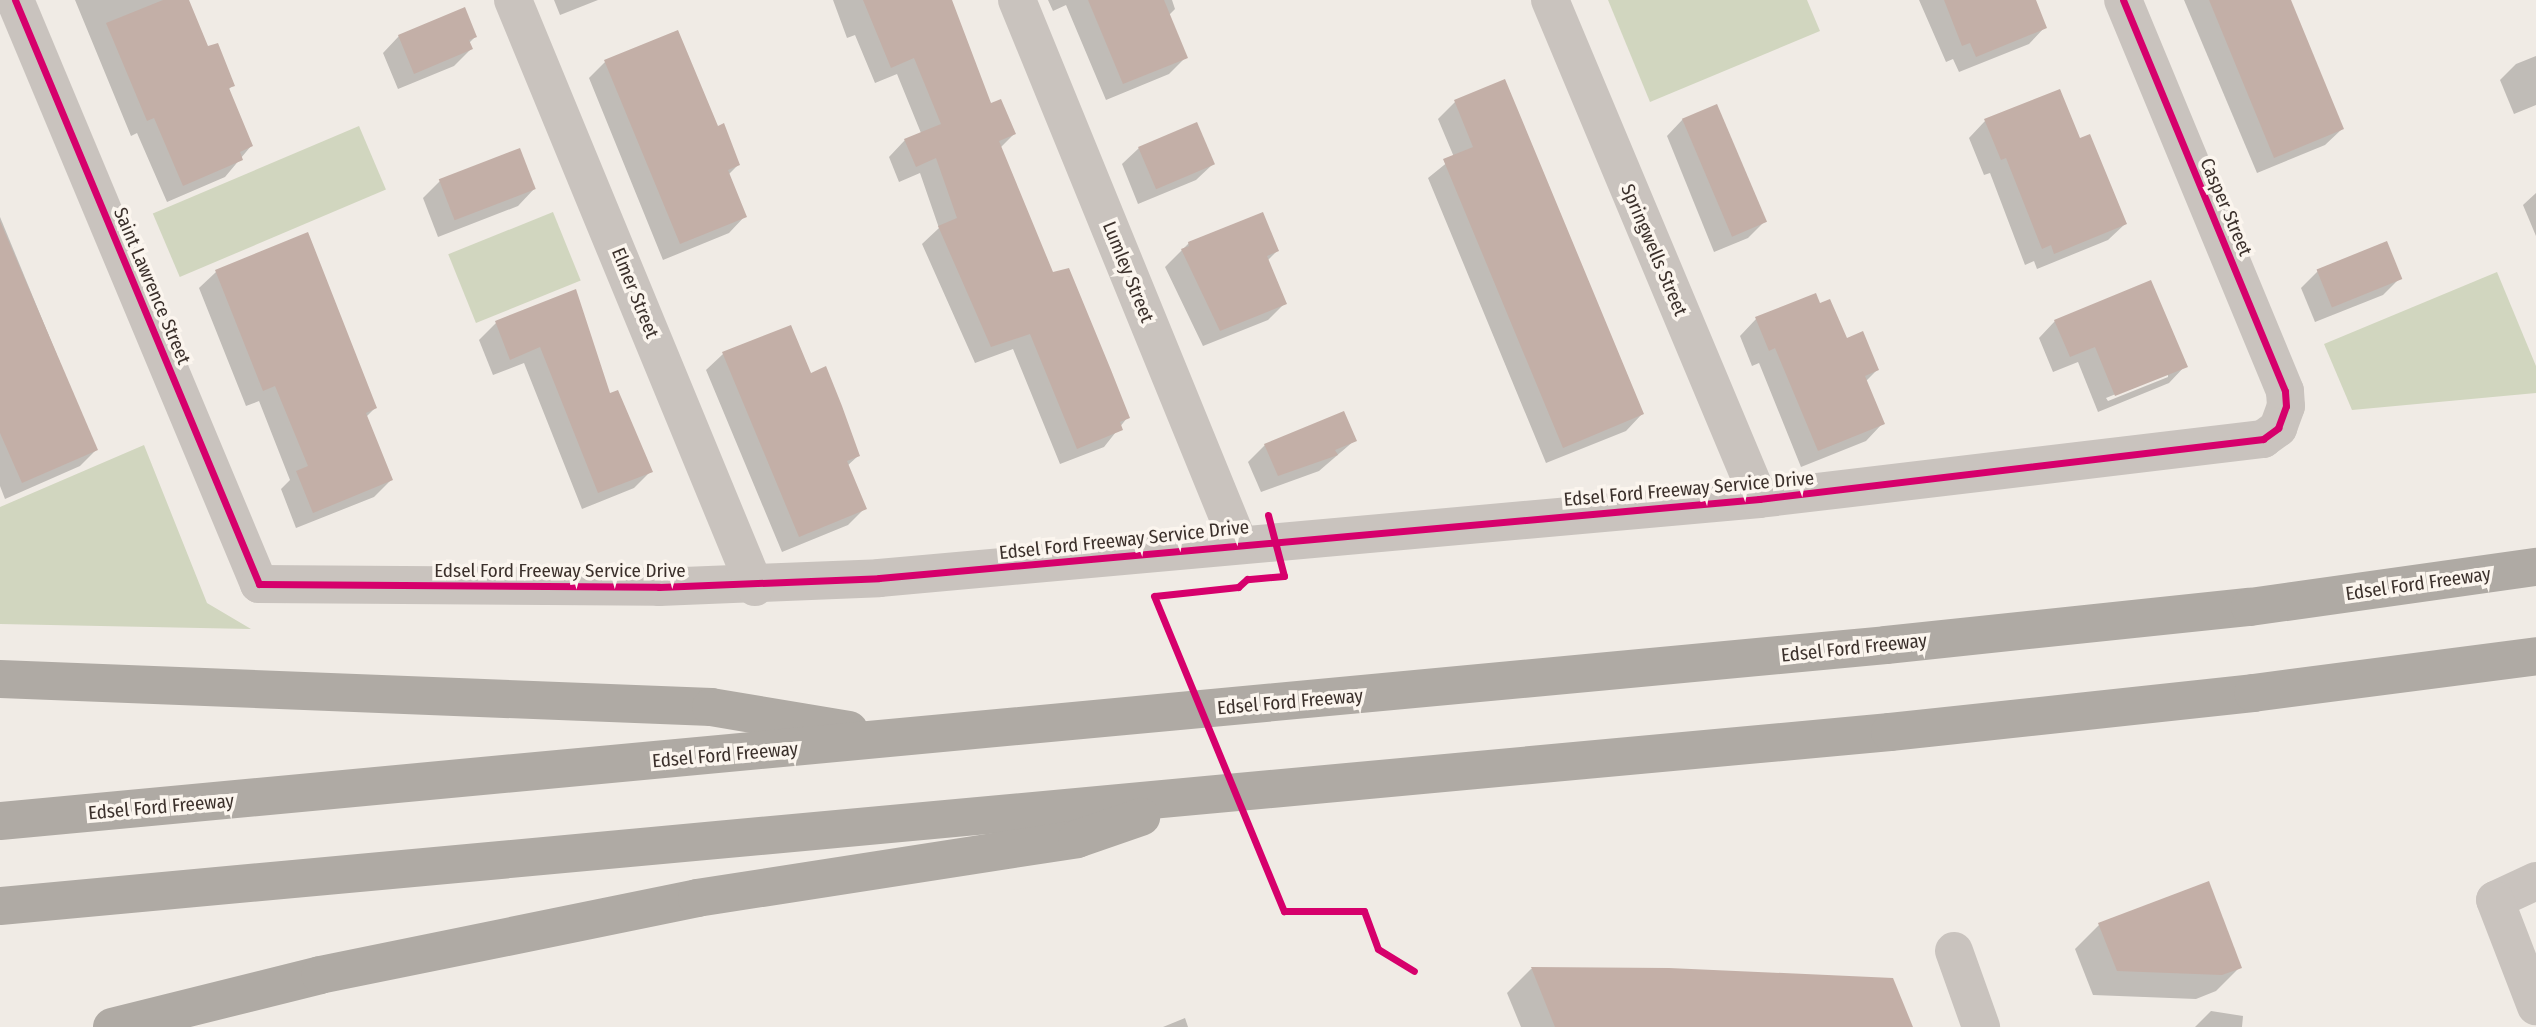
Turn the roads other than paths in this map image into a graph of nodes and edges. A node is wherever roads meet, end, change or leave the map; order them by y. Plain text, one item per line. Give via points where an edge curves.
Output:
1 (15, 0) edge
2 (513, 0) edge
3 (1017, 0) edge
4 (1550, 0) edge
5 (2123, 0) edge
6 (2278, 428) joint
7 (1759, 499) junction
8 (1240, 544) junction
9 (2536, 567) edge
10 (259, 584) joint
11 (755, 587) junction
12 (2536, 656) edge
13 (0, 679) edge
14 (902, 739) junction
15 (1198, 797) junction
16 (0, 821) edge
17 (2536, 881) edge
18 (0, 906) edge
19 (1954, 951) dead end
20 (2536, 1006) edge
21 (112, 1027) edge
22 (1981, 1027) edge

1 - 10 street, Saint Lawrence Street
2 - 11 street, Elmer Street
3 - 8 street, Lumley Street
4 - 7 street, Springwells Street
5 - 6 street, Casper Street via 2285,391 2287,406
6 - 7 street, Edsel Ford Freeway Service Drive via 2244,445
7 - 8 street, Edsel Ford Freeway Service Drive
8 - 11 street, Edsel Ford Freeway Service Drive
9 - 14 highway, Edsel Ford Freeway via 2250,607 1967,637
10 - 11 street, Edsel Ford Freeway Service Drive
12 - 15 highway via 1966,724
13 - 14 highway via 711,708
14 - 16 highway, Edsel Ford Freeway
15 - 18 highway
15 - 21 highway via 1077,839 697,898 320,975
17 - 20 street via 2495,900
19 - 22 street

